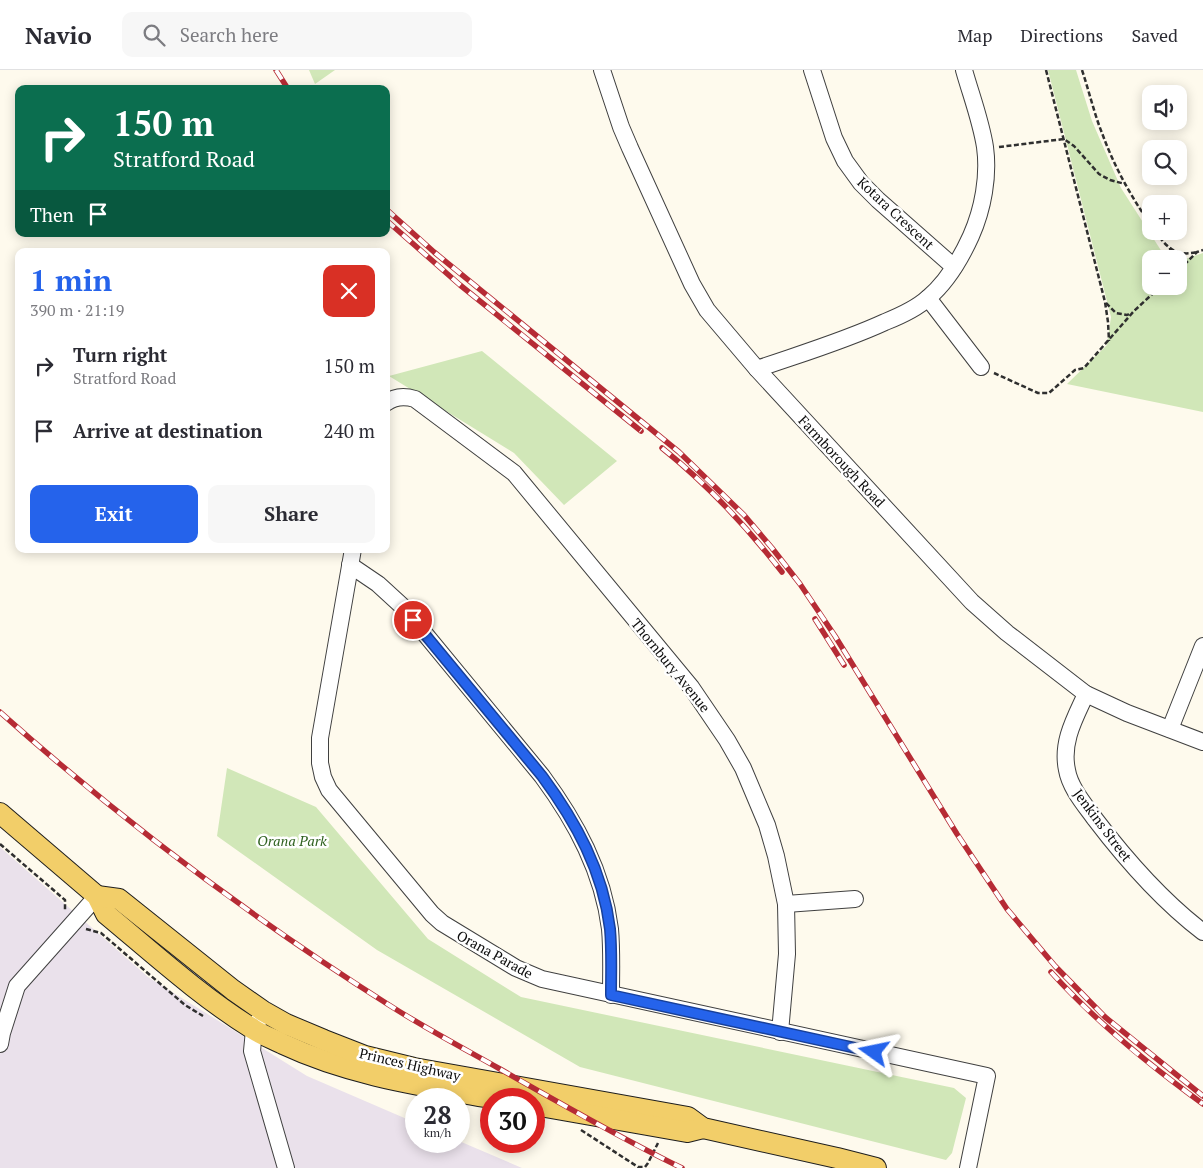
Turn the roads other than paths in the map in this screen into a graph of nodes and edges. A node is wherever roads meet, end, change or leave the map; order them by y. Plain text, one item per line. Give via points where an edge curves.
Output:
1 (602, 70) edge
2 (812, 70) edge
3 (964, 70) edge
4 (954, 267) junction
5 (928, 298) junction
6 (981, 367) road end
7 (757, 369) junction
8 (390, 401) edge
9 (352, 553) edge
10 (350, 565) junction
11 (1203, 646) edge
12 (1086, 694) junction
13 (1170, 729) junction
14 (1203, 742) edge
15 (0, 813) edge
16 (97, 896) junction
17 (855, 900) dead end
18 (786, 904) junction
19 (1203, 932) edge
20 (611, 995) junction
21 (263, 1011) junction
22 (254, 1030) junction
23 (780, 1032) junction
24 (0, 1044) edge
25 (480, 1096) edge
26 (545, 1107) edge
27 (703, 1128) junction
28 (286, 1168) edge
29 (876, 1168) edge
30 (968, 1168) edge

1 - 7 street, Farmborough Road via 624,134 692,284 707,310
2 - 4 street, Kotara Crescent via 834,138 845,161 878,200
3 - 4 street via 981,128 985,168 980,212 966,248
4 - 5 street
5 - 6 street
5 - 7 street via 867,331
7 - 12 street, Farmborough Road via 972,602
8 - 18 street, Thornbury Avenue via 407,397 416,399 514,472 690,687 744,768 776,856
9 - 10 street, Orana Parade
10 - 20 street via 402,606 542,776 581,834 603,896 610,929
10 - 20 street, Orana Parade via 320,738 320,763 329,790 442,923 530,975
11 - 13 street
12 - 13 street, Farmborough Road
12 - 19 street, Jenkins Street via 1067,740 1065,756 1073,786 1121,853 1156,892
13 - 14 street, Farmborough Road
15 - 16 main road, Princes Highway
16 - 21 main road, Princes Highway via 119,899
16 - 22 main road, Princes Highway via 106,914 218,1005
16 - 24 street via 16,986
17 - 18 street
18 - 23 street, Thornbury Avenue via 787,954
20 - 23 street, Orana Parade
21 - 22 street
21 - 27 main road, Princes Highway via 286,1024 365,1056 423,1070 688,1117
22 - 25 main road, Princes Highway via 335,1065 375,1077
22 - 28 street via 252,1051
23 - 30 street, Orana Parade via 988,1076
26 - 27 main road, Princes Highway via 687,1132
27 - 29 main road, Princes Highway

